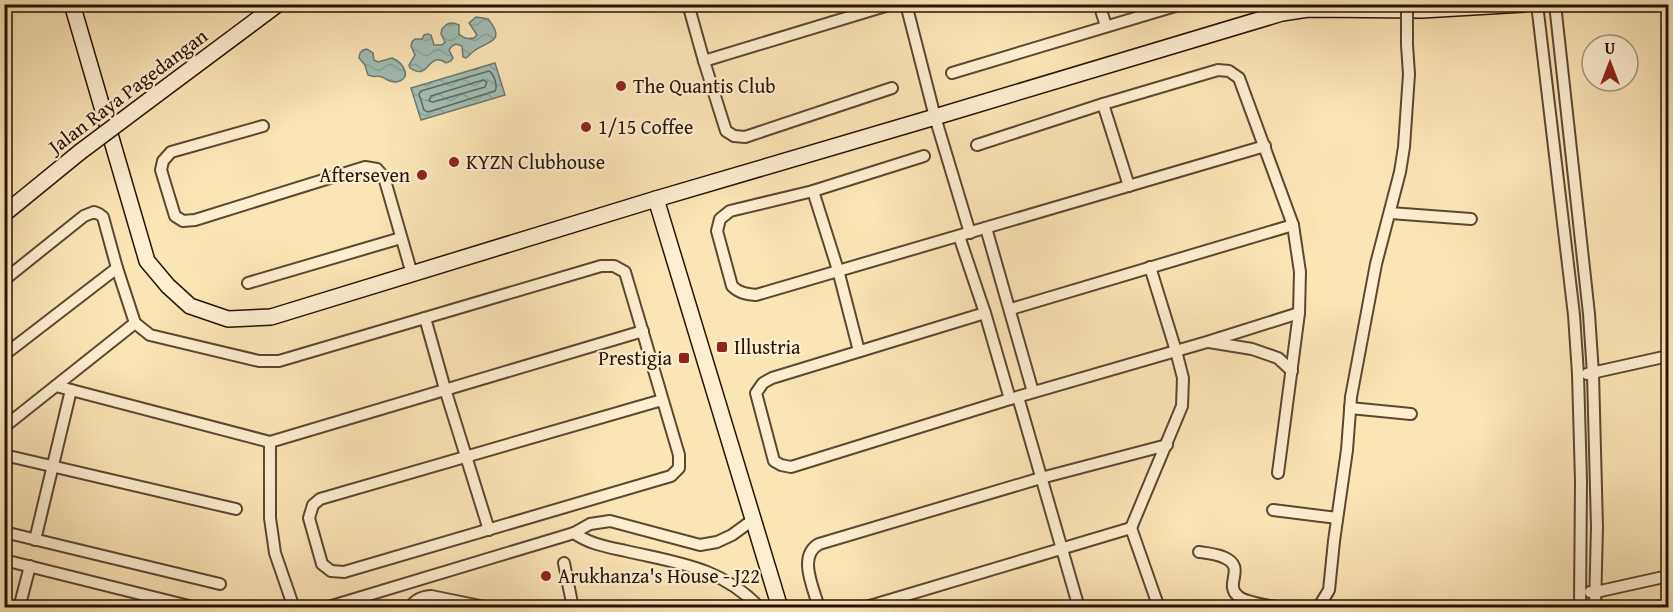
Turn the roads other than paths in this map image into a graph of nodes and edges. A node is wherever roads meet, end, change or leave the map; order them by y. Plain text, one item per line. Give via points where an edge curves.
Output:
1 (72, 4) edge
2 (278, 4) edge
3 (688, 4) edge
4 (906, 4) edge
5 (1099, 4) edge
6 (1182, 4) edge
7 (1407, 4) edge
8 (1524, 4) edge
9 (1537, 4) edge
10 (1555, 4) edge
11 (890, 5) edge
12 (1106, 26) junction
13 (704, 61) junction
14 (952, 73) dead end
15 (892, 88) dead end
16 (1103, 104) junction
17 (935, 117) junction
18 (263, 126) dead end
19 (977, 145) dead end
20 (1265, 146) junction
21 (924, 156) dead end
22 (1129, 186) junction
23 (813, 191) junction
24 (656, 199) junction
25 (1390, 213) junction
26 (4, 214) edge
27 (1471, 219) dead end
28 (1293, 225) junction
29 (986, 228) junction
30 (964, 234) junction
31 (401, 238) junction
32 (1150, 267) junction
33 (117, 268) junction
34 (838, 270) junction
35 (412, 274) junction
36 (4, 280) edge
37 (248, 283) dead end
38 (1011, 309) junction
39 (985, 312) junction
40 (1299, 313) junction
41 (425, 318) junction
42 (135, 323) junction
43 (644, 331) junction
44 (1207, 342) junction
45 (859, 351) junction
46 (1176, 351) junction
47 (4, 355) edge
48 (1668, 356) edge
49 (1292, 371) junction
50 (1593, 374) junction
51 (1578, 375) junction
52 (56, 386) junction
53 (445, 389) junction
54 (71, 390) junction
55 (1033, 392) junction
56 (1014, 398) junction
57 (662, 400) junction
58 (1350, 408) junction
59 (1411, 414) dead end
60 (4, 427) edge
61 (270, 442) junction
62 (1167, 444) junction
63 (4, 455) edge
64 (466, 456) junction
65 (52, 466) junction
66 (1278, 473) dead end
67 (1041, 478) junction
68 (236, 509) dead end
69 (1273, 510) dead end
70 (1337, 518) junction
71 (753, 519) junction
72 (1131, 528) junction
73 (489, 530) junction
74 (4, 532) edge
75 (574, 533) junction
76 (34, 540) junction
77 (700, 545) junction
78 (1061, 548) junction
79 (1199, 552) dead end
80 (4, 560) edge
81 (564, 563) dead end
82 (30, 566) junction
83 (697, 567) junction
84 (1668, 576) edge
85 (220, 584) dead end
86 (1581, 591) junction
87 (1596, 592) junction
88 (19, 608) edge
89 (197, 608) edge
90 (294, 608) edge
91 (325, 608) edge
92 (410, 608) edge
93 (490, 608) edge
94 (573, 608) edge
95 (760, 608) edge
96 (780, 608) edge
97 (819, 608) edge
98 (863, 608) edge
99 (1079, 608) edge
100 (1159, 608) edge
101 (1279, 608) edge
102 (1318, 608) edge
103 (1580, 608) edge
104 (1595, 608) edge

1 - 35 street via 147,261 190,306 228,319 271,317
2 - 26 street, Jalan Raya Pagedangan, bridge
3 - 13 street
4 - 17 street
5 - 12 street
6 - 12 street
7 - 25 street, bridge via 1404,147
8 - 17 street via 1422,10 1308,9 1282,13
9 - 51 street
10 - 50 street
11 - 13 street
12 - 14 street
13 - 15 street via 726,131 734,136 745,137
16 - 19 street
16 - 20 street via 1229,70 1239,78
16 - 22 street
17 - 24 street
17 - 30 street
18 - 31 street via 171,152 161,170 176,216 183,221 195,220 365,167 377,169 384,177
20 - 22 street
20 - 28 street
21 - 23 street
22 - 29 street
23 - 34 street
23 - 34 street via 730,211 720,219 717,231 732,286 756,295
24 - 35 street
24 - 71 street
25 - 27 street
25 - 58 street via 1376,264
28 - 32 street
28 - 40 street via 1300,272
29 - 30 street
29 - 38 street
30 - 34 street
30 - 39 street
31 - 35 street
31 - 37 street
32 - 38 street
32 - 46 street
33 - 36 street via 102,217 94,212
33 - 42 street
33 - 47 street
34 - 45 street
38 - 55 street
39 - 45 street
39 - 56 street
40 - 44 street
40 - 49 street
41 - 42 street via 279,361 259,361 150,335
41 - 43 street via 601,266 614,266 625,272
41 - 53 street
42 - 52 street
43 - 53 street
43 - 57 street
44 - 46 street
44 - 49 street via 1261,352 1278,358
45 - 56 street via 772,378 759,388 756,393 774,461 791,467
46 - 55 street
46 - 62 street via 1183,378 1182,406
48 - 50 street
49 - 66 street
50 - 51 street
50 - 87 street
51 - 86 street
52 - 54 street
52 - 60 street
53 - 61 street
53 - 64 street
54 - 61 street
54 - 65 street
55 - 56 street
56 - 67 street
57 - 64 street
57 - 73 street via 679,455 679,468 671,476
58 - 59 street
58 - 70 street
61 - 90 street via 270,518 275,553
62 - 67 street
62 - 72 street
63 - 65 street
64 - 73 street
64 - 73 street via 320,499 313,505 309,518 322,564 331,571 344,572
65 - 68 street
65 - 76 street
67 - 78 street
67 - 97 street via 819,544 810,551 807,563
69 - 70 street
70 - 102 street via 1329,590
71 - 77 street via 732,535
71 - 96 street
72 - 78 street
72 - 100 street
74 - 76 street
75 - 77 street via 590,524 610,521
75 - 83 street via 599,544
75 - 91 street
76 - 85 street
77 - 83 street
78 - 98 street
78 - 99 street
79 - 101 street via 1222,556 1234,565 1232,585 1238,596
80 - 82 street
81 - 94 street
82 - 88 street
82 - 89 street
83 - 95 street via 730,582
84 - 87 street
86 - 87 street
86 - 103 street
87 - 104 street
92 - 93 street via 417,599 431,596

